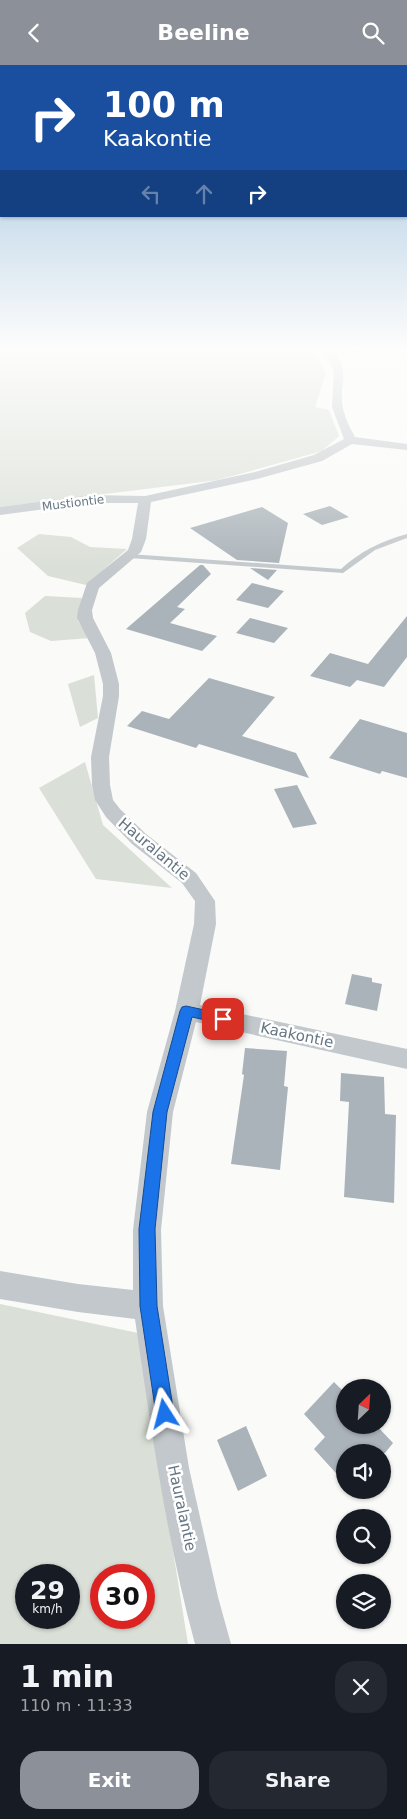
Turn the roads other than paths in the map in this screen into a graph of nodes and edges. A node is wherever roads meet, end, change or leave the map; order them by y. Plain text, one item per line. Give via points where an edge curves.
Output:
1 (344, 425) edge
2 (350, 440) junction
3 (407, 447) edge
4 (146, 500) junction
5 (0, 511) edge
6 (407, 536) edge
7 (129, 556) junction
8 (186, 1011) junction
9 (407, 1059) edge
10 (0, 1285) edge
11 (148, 1306) junction
12 (213, 1644) edge

1 - 2 street
2 - 3 street
2 - 4 street via 318,457 257,475
4 - 5 street, Mustiontie via 105,498
4 - 7 street, Hauralantie via 139,539
6 - 7 lane via 388,540 363,553 343,571
7 - 8 street, Hauralantie via 92,587 85,610 103,653 111,684 100,757 100,785 104,800 113,813 139,839 189,878 205,901 205,925
8 - 9 street, Kaakontie
8 - 11 street, Hauralantie via 160,1112 147,1229
10 - 11 street
11 - 12 street, Hauralantie via 173,1468

